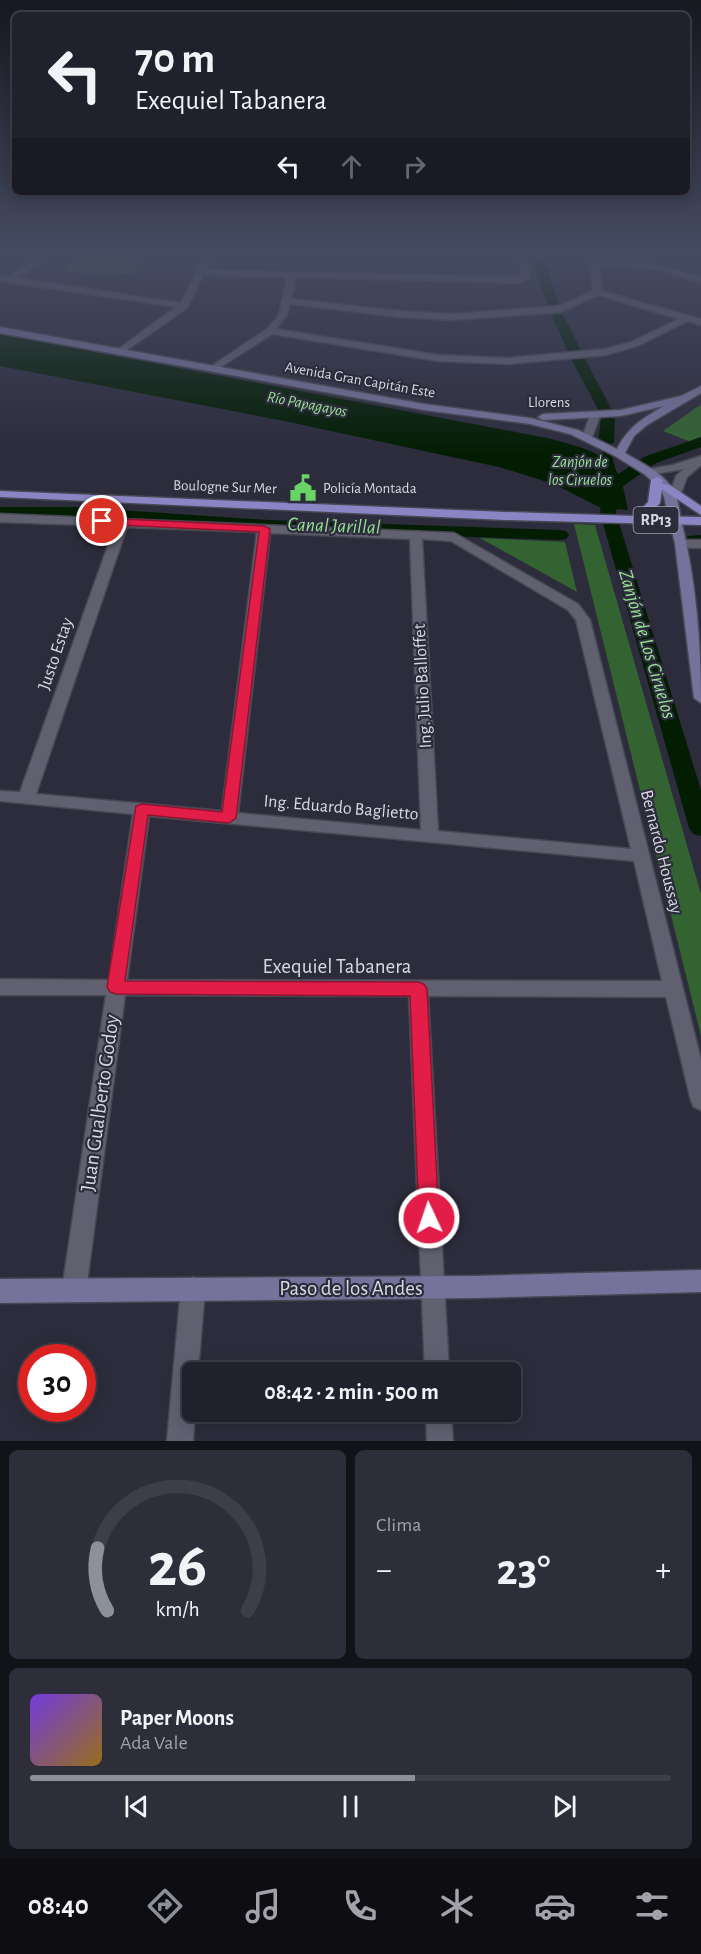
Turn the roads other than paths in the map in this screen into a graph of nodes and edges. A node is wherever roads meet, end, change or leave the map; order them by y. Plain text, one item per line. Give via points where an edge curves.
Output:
1 (166, 319) edge
2 (280, 319) edge
3 (685, 319) edge
4 (0, 330) edge
5 (270, 331) junction
6 (120, 352) junction
7 (213, 369) junction
8 (701, 389) edge
9 (683, 399) junction
10 (504, 416) junction
11 (595, 416) junction
12 (587, 437) junction
13 (623, 456) junction
14 (701, 461) edge
15 (659, 481) junction
16 (0, 494) edge
17 (701, 511) edge
18 (0, 518) edge
19 (639, 519) junction
20 (676, 520) junction
21 (701, 521) edge
22 (123, 522) junction
23 (264, 529) junction
24 (416, 536) junction
25 (681, 544) junction
26 (701, 544) edge
27 (696, 622) edge
28 (701, 698) edge
29 (0, 796) edge
30 (26, 799) junction
31 (142, 810) junction
32 (229, 818) junction
33 (429, 836) junction
34 (642, 856) junction
35 (0, 987) edge
36 (116, 987) junction
37 (418, 989) junction
38 (674, 989) junction
39 (701, 1101) edge
40 (701, 1281) edge
41 (432, 1287) junction
42 (193, 1289) junction
43 (74, 1290) junction
44 (0, 1291) edge
45 (436, 1362) edge
46 (439, 1422) edge
47 (180, 1441) edge
48 (440, 1441) edge

1 - 6 street
2 - 5 street
3 - 5 street via 634,344 606,352 508,361 438,358
4 - 6 street, Avenida Gran Capitán Este
5 - 7 street
6 - 7 street, Avenida Gran Capitán Este
7 - 10 street, Avenida Gran Capitán Este via 424,407
8 - 9 street, Llorens
9 - 11 street, Llorens
9 - 13 street, Llorens via 630,434
10 - 11 street, Llorens
10 - 12 street, Avenida Gran Capitán Este
11 - 12 street, Llorens
12 - 13 street, Avenida Gran Capitán Este
13 - 15 street, Avenida Gran Capitán Este
14 - 15 street via 675,468
14 - 15 street via 682,476
15 - 17 main road
15 - 19 main road via 654,503
15 - 20 street
16 - 19 main road, Boulogne Sur Mer / RP13
18 - 22 street
19 - 20 main road, Boulogne Sur Mer / RP13
20 - 21 main road, Boulogne Sur Mer / RP13
20 - 25 street
22 - 23 street
22 - 30 street, Justo Estay
23 - 24 street
23 - 32 street
24 - 33 street, Ing. Julio Balloffet
24 - 34 street, Bernardo Houssay via 454,537 580,613
25 - 26 street
25 - 27 street
27 - 28 street
29 - 30 street, Ing. Eduardo Baglietto
30 - 31 street, Ing. Eduardo Baglietto
31 - 32 street, Ing. Eduardo Baglietto
31 - 36 street, Juan Gualberto Godoy
32 - 33 street, Ing. Eduardo Baglietto
33 - 34 street, Ing. Eduardo Baglietto
34 - 38 street, Bernardo Houssay
35 - 36 street, Exequiel Tabanera
36 - 37 street, Exequiel Tabanera
36 - 43 street, Juan Gualberto Godoy
37 - 38 street, Exequiel Tabanera
37 - 41 street
38 - 39 street, Bernardo Houssay
40 - 41 street, Paso de los Andes
41 - 42 street, Paso de los Andes
41 - 45 street
42 - 43 street, Paso de los Andes
42 - 47 street
43 - 44 street, Paso de los Andes
46 - 48 street

